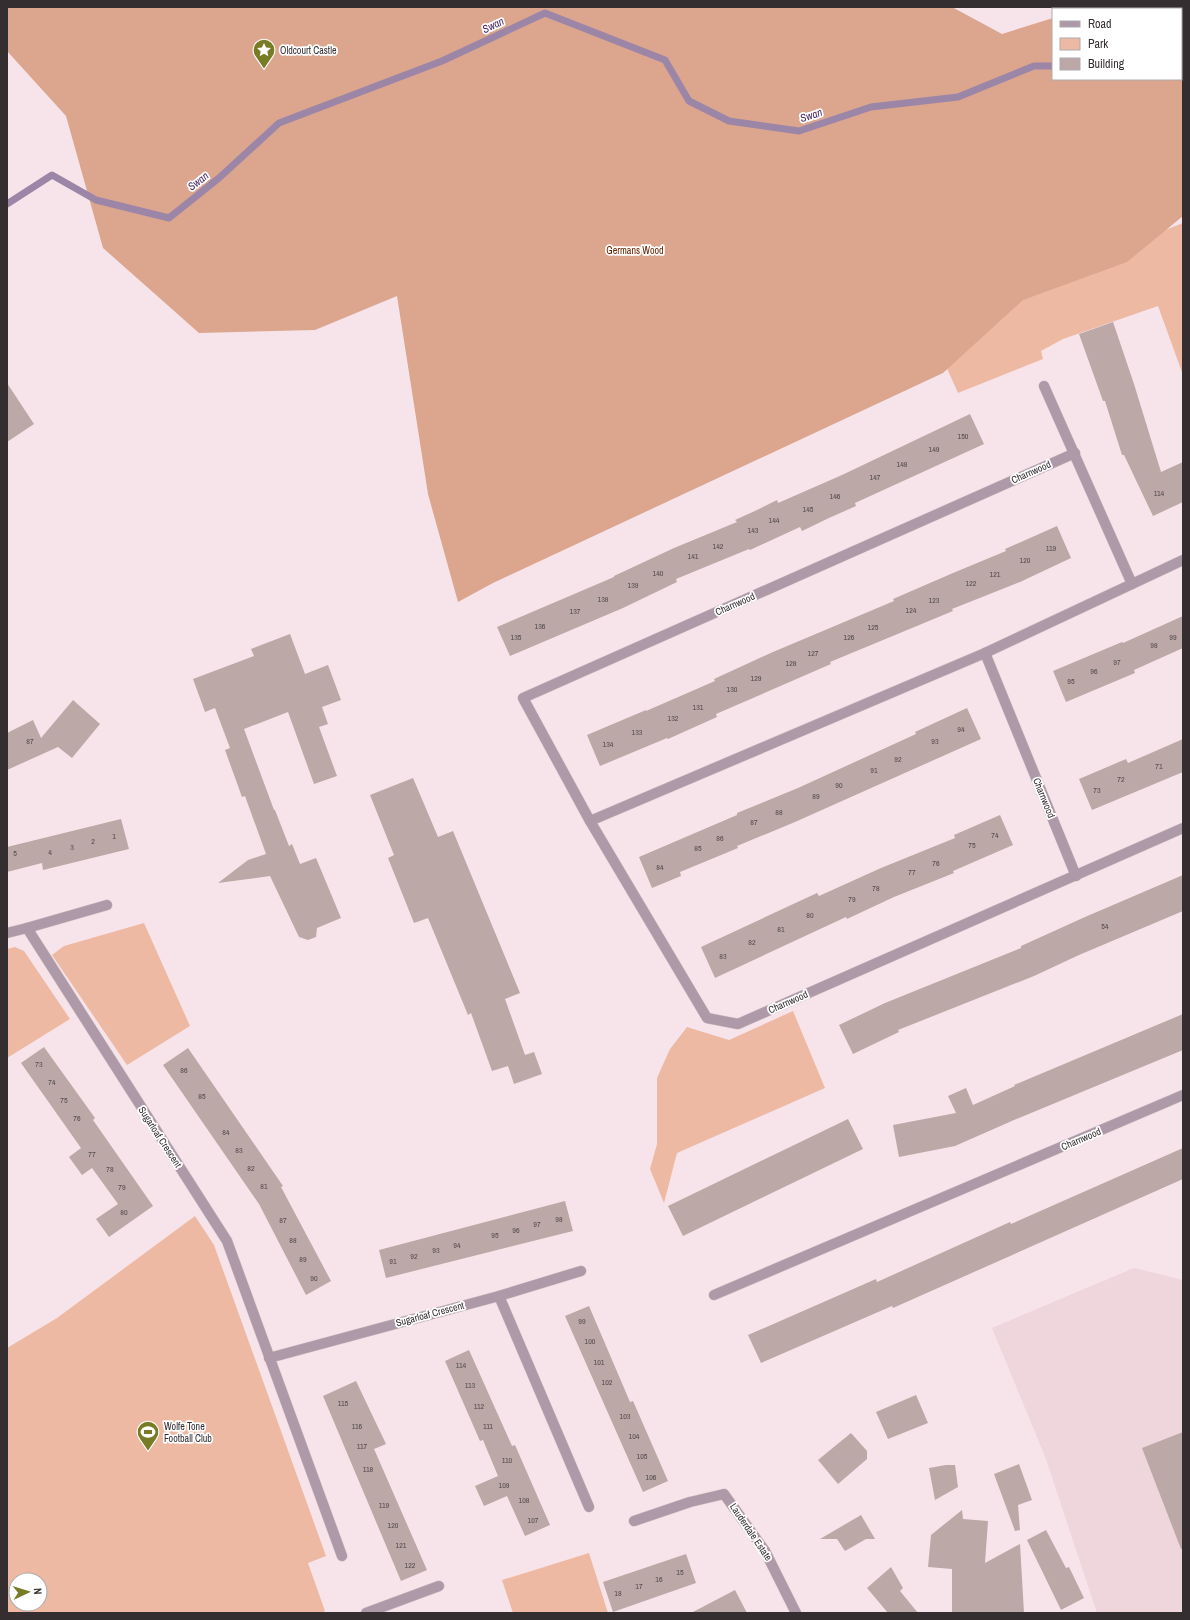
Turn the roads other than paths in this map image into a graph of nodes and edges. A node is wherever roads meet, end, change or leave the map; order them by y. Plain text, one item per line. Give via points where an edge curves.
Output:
1 (1044, 386) dead end
2 (1074, 453) junction
3 (1183, 560) edge
4 (1132, 584) junction
5 (985, 653) junction
6 (590, 821) junction
7 (1183, 828) edge
8 (1076, 876) junction
9 (107, 905) dead end
10 (27, 928) junction
11 (7, 934) edge
12 (1183, 1095) edge
13 (581, 1271) dead end
14 (714, 1295) dead end
15 (499, 1296) junction
16 (269, 1358) junction
17 (589, 1507) dead end
18 (634, 1521) dead end
19 (342, 1556) dead end
20 (439, 1586) dead end
21 (366, 1613) edge
22 (796, 1613) edge

1 - 2 street
2 - 4 street
2 - 6 street, Charnwood via 523,698
3 - 4 street
4 - 5 street
5 - 6 street
5 - 8 street, Charnwood
6 - 8 street, Charnwood via 707,1018 738,1024
7 - 8 street, Charnwood
9 - 10 street
10 - 11 street
10 - 16 street, Sugarloaf Crescent via 227,1241
12 - 14 street, Charnwood
13 - 15 street, Sugarloaf Crescent
15 - 16 street, Sugarloaf Crescent
15 - 17 street
16 - 19 street, Sugarloaf Crescent
18 - 22 street, Lauderdale Estate via 690,1502 724,1494 766,1551
20 - 21 street

